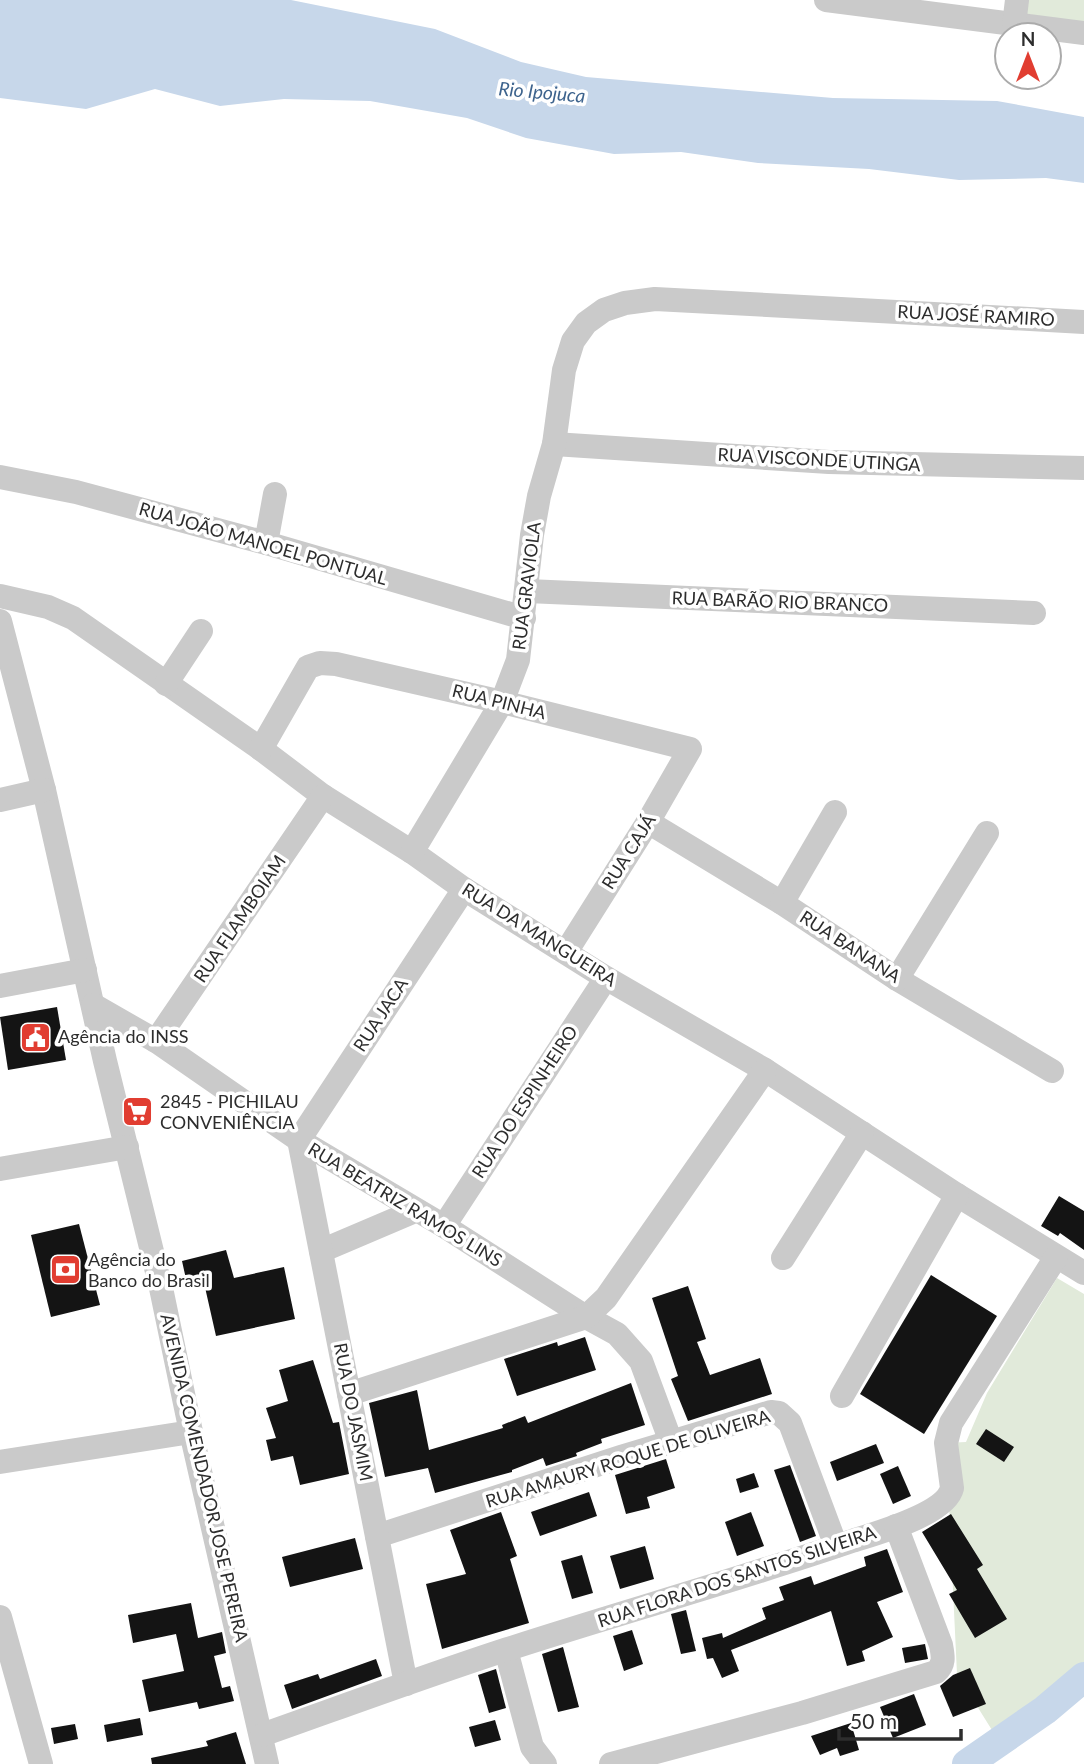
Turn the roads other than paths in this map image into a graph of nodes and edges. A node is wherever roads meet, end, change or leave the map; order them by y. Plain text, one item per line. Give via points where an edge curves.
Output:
1 (826, 0) edge
2 (1017, 0) edge
3 (1014, 21) edge
4 (993, 22) edge
5 (1063, 31) edge
6 (1084, 33) edge
7 (867, 310) joint
8 (1084, 322) edge
9 (554, 444) junction
10 (1084, 468) edge
11 (0, 477) edge
12 (275, 494) dead end
13 (266, 543) junction
14 (527, 591) junction
15 (0, 596) edge
16 (1034, 612) dead end
17 (524, 618) junction
18 (0, 621) edge
19 (201, 631) dead end
20 (166, 684) junction
21 (502, 702) junction
22 (261, 749) junction
23 (690, 749) joint
24 (44, 790) junction
25 (323, 796) junction
26 (0, 800) edge
27 (835, 812) dead end
28 (648, 822) junction
29 (987, 833) dead end
30 (412, 852) junction
31 (464, 889) junction
32 (782, 903) junction
33 (566, 952) junction
34 (85, 970) junction
35 (606, 978) junction
36 (897, 979) junction
37 (0, 986) edge
38 (93, 1005) junction
39 (156, 1041) junction
40 (765, 1070) junction
41 (1052, 1071) dead end
42 (862, 1133) junction
43 (299, 1140) junction
44 (127, 1147) junction
45 (0, 1169) edge
46 (957, 1195) junction
47 (415, 1210) junction
48 (444, 1226) junction
49 (321, 1251) junction
50 (1056, 1256) junction
51 (783, 1258) dead end
52 (1084, 1273) edge
53 (586, 1317) junction
54 (349, 1394) junction
55 (842, 1396) dead end
56 (191, 1432) junction
57 (671, 1442) junction
58 (0, 1462) edge
59 (896, 1526) junction
60 (377, 1536) junction
61 (836, 1546) junction
62 (0, 1618) edge
63 (506, 1650) junction
64 (406, 1684) junction
65 (262, 1735) junction
66 (41, 1764) edge
67 (267, 1764) edge
68 (545, 1764) edge
69 (611, 1764) edge

1 - 4 street
2 - 3 street
5 - 6 street
7 - 8 street, RUA JOSÉ RAMIRO
7 - 9 street, RUA GRAVIOLA via 654,299 604,310 586,323 573,341 564,370
9 - 10 street, RUA VISCONDE UTINGA via 828,462
9 - 14 street, RUA GRAVIOLA via 539,496
11 - 13 street, RUA JOÃO MANOEL PONTUAL via 76,492
12 - 13 street
13 - 17 street, RUA JOÃO MANOEL PONTUAL
14 - 16 street, RUA BARÃO RIO BRANCO
14 - 17 street, RUA GRAVIOLA
15 - 20 street, RUA DA MANGUEIRA via 73,618
17 - 21 street, RUA GRAVIOLA via 518,660
18 - 24 street, AVENIDA COMENDADOR JOSE PEREIRA
19 - 20 street
20 - 22 street, RUA DA MANGUEIRA
21 - 22 street, RUA PINHA via 320,663 308,667
21 - 23 street, RUA PINHA
21 - 30 street, RUA GRAVIOLA
22 - 25 street, RUA DA MANGUEIRA
23 - 28 street, RUA CAJÁ
24 - 26 street
24 - 34 street, AVENIDA COMENDADOR JOSE PEREIRA
25 - 30 street, RUA DA MANGUEIRA
25 - 39 street, RUA FLAMBOIAM
27 - 32 street
28 - 32 street, RUA BANANA
28 - 33 street, RUA CAJÁ
29 - 36 street
30 - 31 street, RUA DA MANGUEIRA
31 - 33 street, RUA DA MANGUEIRA
31 - 43 street, RUA JACA
32 - 36 street, RUA BANANA
33 - 35 street, RUA DA MANGUEIRA
34 - 37 street
34 - 38 street, AVENIDA COMENDADOR JOSE PEREIRA
35 - 40 street, RUA DA MANGUEIRA
35 - 48 street, RUA DO ESPINHEIRO
36 - 41 street, RUA BANANA
38 - 39 street, RUA BEATRIZ RAMOS LINS
38 - 44 street, AVENIDA COMENDADOR JOSE PEREIRA
39 - 43 street, RUA BEATRIZ RAMOS LINS
40 - 42 street, RUA DA MANGUEIRA
40 - 53 street via 606,1298
42 - 46 street, RUA DA MANGUEIRA
42 - 51 street
43 - 47 street, RUA BEATRIZ RAMOS LINS
43 - 49 street, RUA DO JASMIM
44 - 45 street
44 - 56 street, AVENIDA COMENDADOR JOSE PEREIRA
46 - 50 street, RUA DA MANGUEIRA
46 - 55 street
47 - 48 street, RUA BEATRIZ RAMOS LINS
47 - 49 street
48 - 53 street, RUA BEATRIZ RAMOS LINS
49 - 54 street, RUA DO JASMIM
50 - 52 street, RUA DA MANGUEIRA
50 - 59 street, RUA FLORA DOS SANTOS SILVEIRA via 951,1423 946,1443 951,1495 942,1505
53 - 54 street
53 - 57 street, RUA BEATRIZ RAMOS LINS via 617,1334 641,1361
54 - 60 street, RUA DO JASMIM
56 - 58 street
56 - 65 street, AVENIDA COMENDADOR JOSE PEREIRA
57 - 60 street, RUA AMAURY ROQUE DE OLIVEIRA
57 - 61 street, RUA AMAURY ROQUE DE OLIVEIRA via 779,1413 790,1423
59 - 61 street, RUA FLORA DOS SANTOS SILVEIRA
59 - 69 street via 941,1645 942,1667 802,1713
60 - 64 street, RUA DO JASMIM
61 - 63 street, RUA FLORA DOS SANTOS SILVEIRA
62 - 66 street
63 - 64 street, RUA FLORA DOS SANTOS SILVEIRA
63 - 68 street via 532,1747
64 - 65 street, RUA FLORA DOS SANTOS SILVEIRA
65 - 67 street, AVENIDA COMENDADOR JOSE PEREIRA

